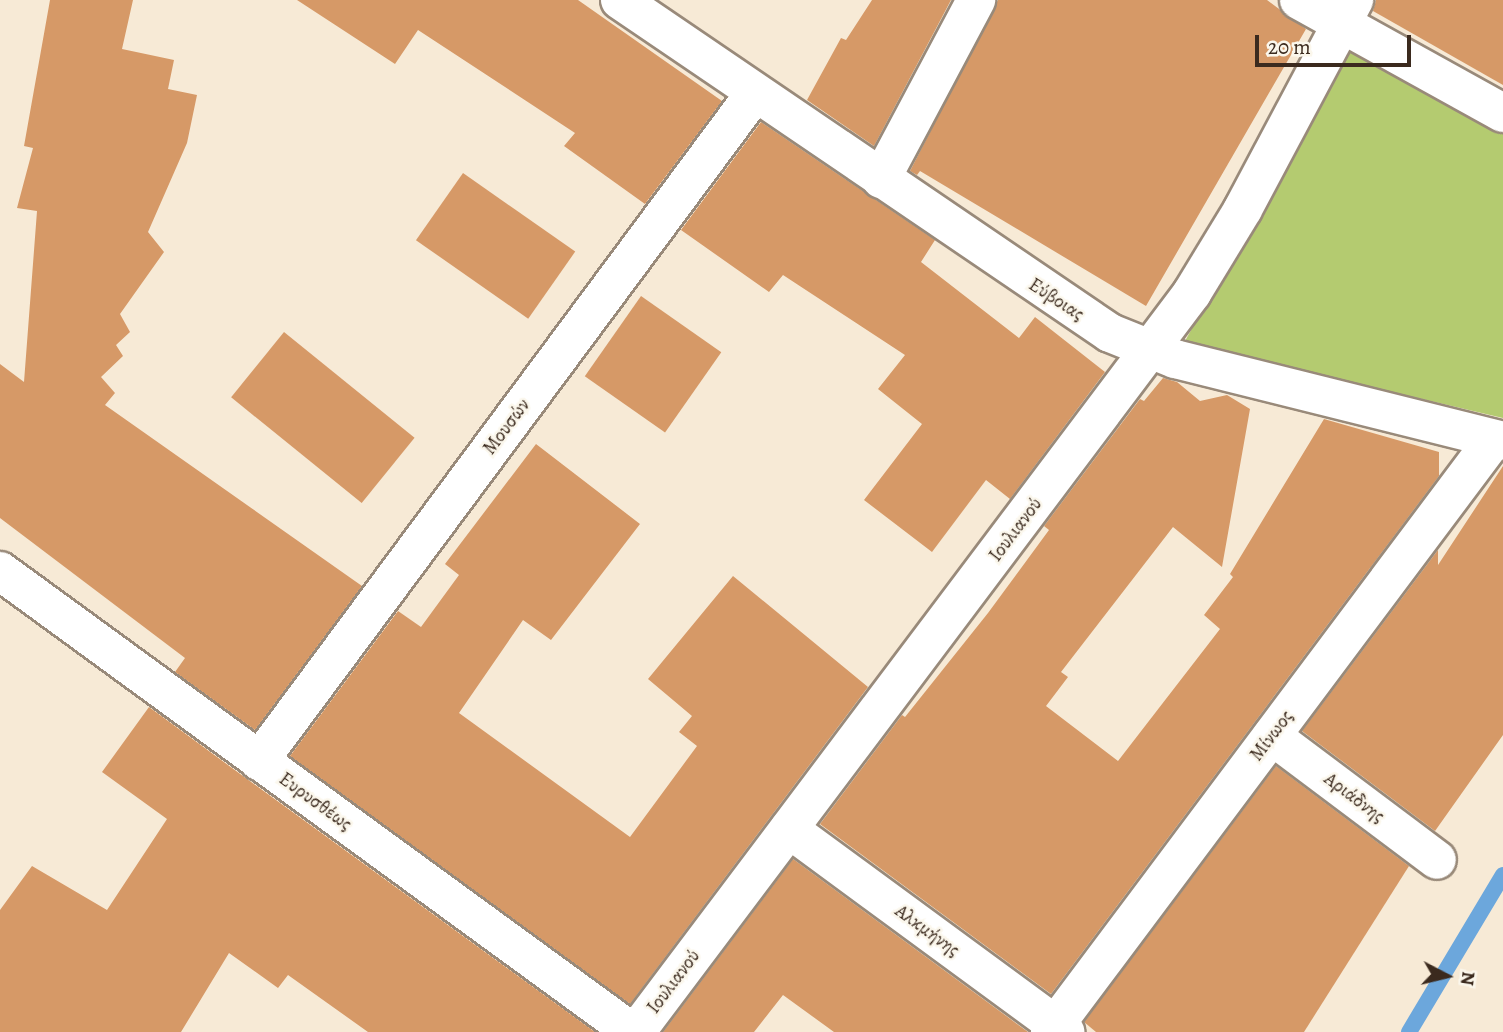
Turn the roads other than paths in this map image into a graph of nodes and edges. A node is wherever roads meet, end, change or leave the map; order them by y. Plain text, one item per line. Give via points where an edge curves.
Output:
1 (620, 0) edge
2 (976, 0) edge
3 (1299, 0) edge
4 (1347, 13) edge
5 (672, 16) edge
6 (755, 93) junction
7 (1503, 113) edge
8 (881, 179) junction
9 (1150, 351) junction
10 (1498, 441) edge
11 (0, 571) edge
12 (1272, 736) junction
13 (259, 761) junction
14 (789, 829) junction
15 (1437, 860) dead end
16 (1057, 1030) edge
17 (634, 1032) edge

1 - 5 street, Εύβοιας
2 - 8 street
3 - 4 street
4 - 7 street
4 - 9 street, Ιουλιανού via 1216,257
5 - 6 street, Εύβοιας
6 - 8 street, Εύβοιας
6 - 13 street, Μουσών
8 - 9 street, Εύβοιας via 1071,311
9 - 10 street, Εύβοιας
9 - 14 street, Ιουλιανού
10 - 12 street, Μίνωος
11 - 13 street, Ευρυσθέως
12 - 15 street, Αριάδνης
12 - 16 street, Μίνωος
13 - 17 street, Ευρυσθέως
14 - 16 street, Αλκμήνης
14 - 17 street, Ιουλιανού

